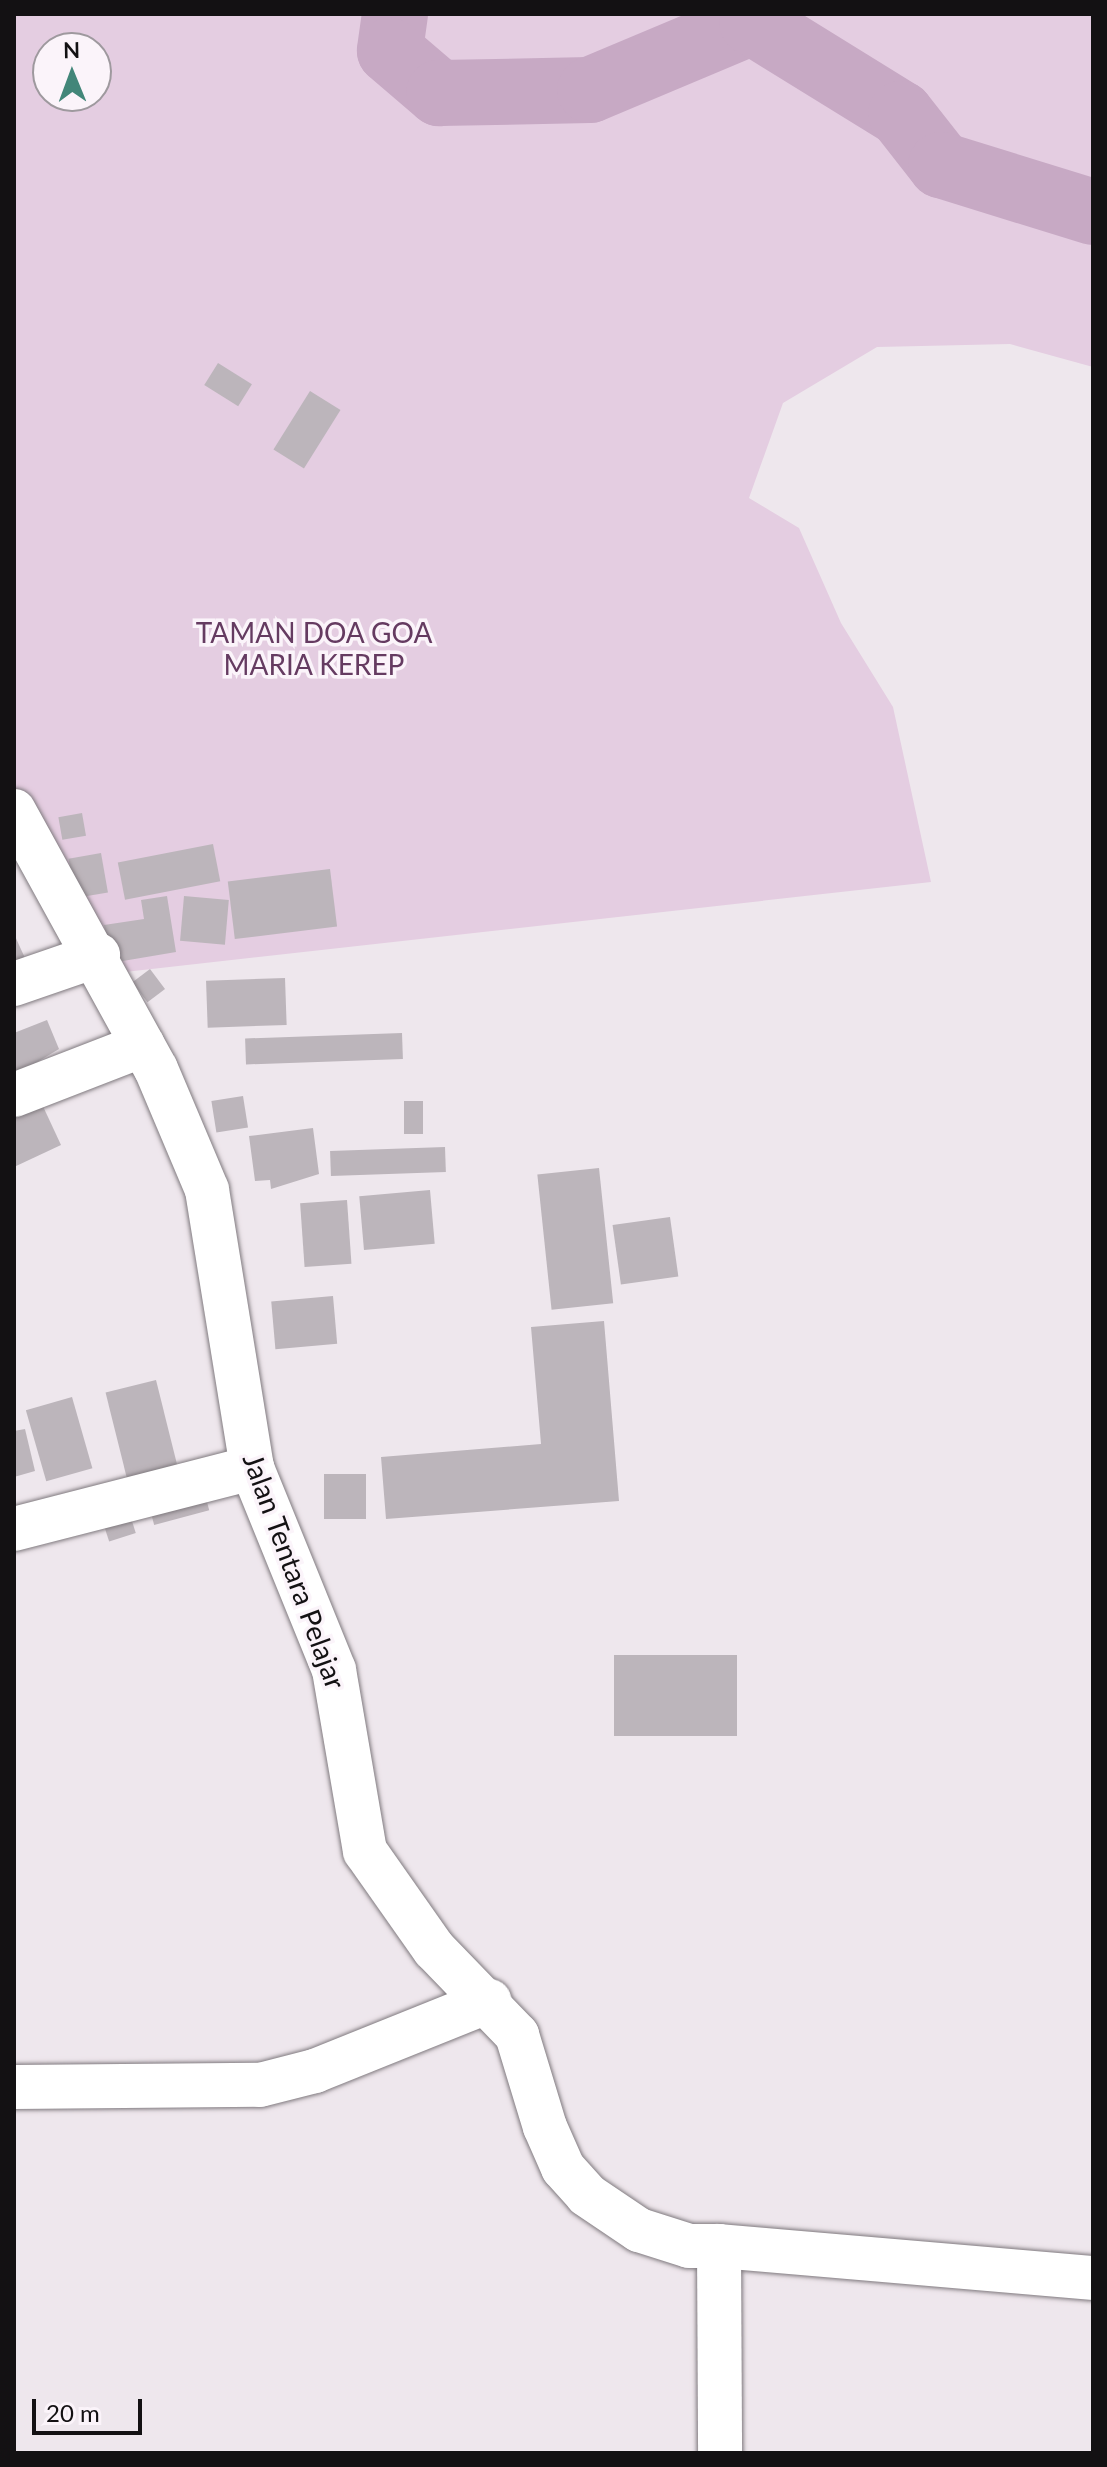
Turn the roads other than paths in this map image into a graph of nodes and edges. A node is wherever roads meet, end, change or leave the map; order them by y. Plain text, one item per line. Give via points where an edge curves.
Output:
1 (14, 811) edge
2 (98, 955) junction
3 (14, 984) edge
4 (143, 1045) junction
5 (14, 1095) edge
6 (252, 1468) junction
7 (14, 1529) edge
8 (489, 2001) junction
9 (14, 2087) edge
10 (719, 2246) junction
11 (1093, 2278) edge
12 (720, 2453) edge

1 - 2 street, Jalan Tentara Pelajar
2 - 3 street
2 - 4 street, Jalan Tentara Pelajar
4 - 5 street
4 - 6 street, Jalan Tentara Pelajar via 207,1190
6 - 7 street
6 - 8 street, Jalan Tentara Pelajar via 343,1700 365,1851 434,1949
8 - 9 street via 315,2071 260,2085
8 - 10 street, Jalan Tentara Pelajar via 517,2035 545,2127 563,2168 587,2195 639,2230 689,2246
10 - 11 street, Jalan Tentara Pelajar
10 - 12 street

